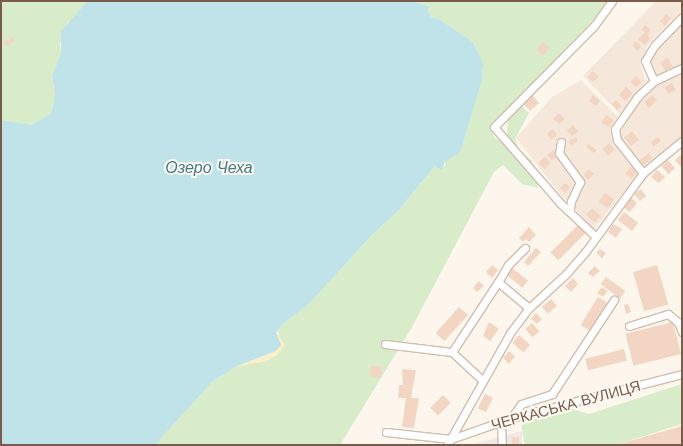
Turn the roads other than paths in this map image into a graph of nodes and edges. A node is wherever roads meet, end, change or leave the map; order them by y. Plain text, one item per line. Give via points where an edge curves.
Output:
1 (612, 1) edge
2 (682, 17) edge
3 (682, 68) edge
4 (654, 81) junction
5 (682, 141) edge
6 (561, 142) dead end
7 (643, 173) junction
8 (570, 209) junction
9 (596, 236) junction
10 (525, 248) dead end
11 (498, 282) junction
12 (614, 300) dead end
13 (529, 308) junction
14 (629, 326) dead end
15 (682, 332) edge
16 (385, 344) dead end
17 (452, 352) junction
18 (682, 374) edge
19 (481, 379) junction
20 (511, 418) junction
21 (501, 422) junction
22 (386, 432) dead end
23 (449, 442) edge
24 (502, 445) edge

1 - 8 street via 594,26 494,127
2 - 4 street via 654,46 645,61
3 - 4 street
4 - 7 street via 638,96 615,129 617,140
5 - 7 street
6 - 8 street via 559,153 580,182
7 - 9 street
8 - 9 street
9 - 13 street via 566,274
10 - 11 street via 508,265
11 - 13 street
11 - 17 street
12 - 20 street via 552,394 521,404
13 - 19 street
14 - 15 street via 668,314 678,322
16 - 17 street
17 - 19 street
18 - 20 street, ЧЕРКАСЬКА ВУЛИЦЯ
19 - 23 street
20 - 21 street, ЧЕРКАСЬКА ВУЛИЦЯ
21 - 23 street, ЧЕРКАСЬКА ВУЛИЦЯ
21 - 24 street
22 - 23 street via 430,436

